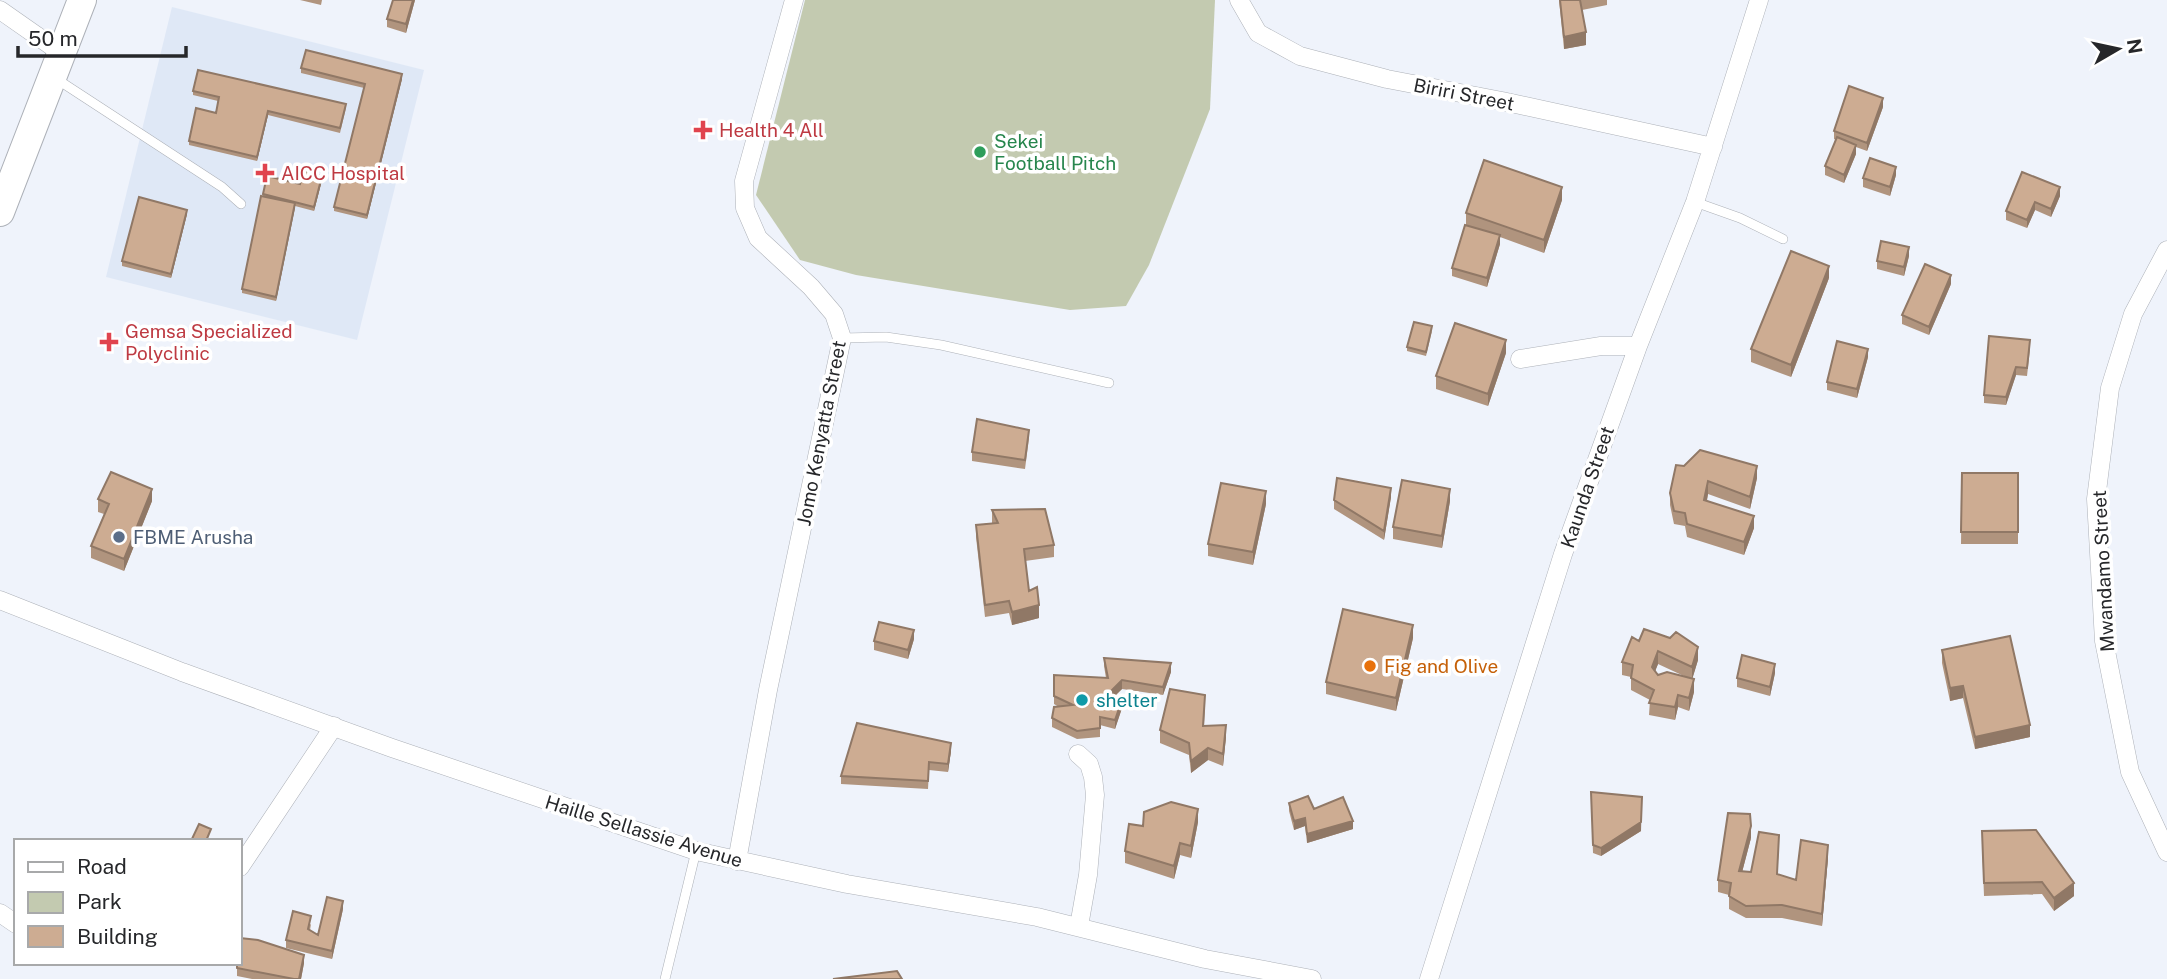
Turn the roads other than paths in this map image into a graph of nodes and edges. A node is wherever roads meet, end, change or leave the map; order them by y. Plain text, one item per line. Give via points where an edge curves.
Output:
1 (82, 0) edge
2 (794, 0) edge
3 (1239, 0) edge
4 (1759, 0) edge
5 (0, 10) edge
6 (56, 64) junction
7 (1713, 147) junction
8 (1695, 202) junction
9 (241, 204) dead end
10 (0, 212) edge
11 (1783, 239) dead end
12 (2165, 257) edge
13 (842, 338) junction
14 (1638, 346) junction
15 (1520, 359) dead end
16 (1109, 383) dead end
17 (0, 600) edge
18 (334, 726) junction
19 (1079, 754) dead end
20 (695, 850) junction
21 (2167, 852) edge
22 (737, 860) junction
23 (242, 864) edge
24 (1079, 926) junction
25 (665, 979) edge
26 (1312, 979) edge
27 (1429, 979) edge

1 - 6 main road
2 - 13 street, Jomo Kenyatta Street via 744,181 745,208 758,238 834,314
3 - 7 street, Biriri Street via 1258,33 1300,56 1387,79
4 - 7 street, Kaunda Street
5 - 6 street
6 - 9 lane
6 - 10 main road
7 - 8 street, Kaunda Street
8 - 11 lane
8 - 14 street, Kaunda Street
12 - 21 street, Mwandamo Street via 2133,314 2110,388 2096,499 2104,641 2130,772
13 - 16 lane via 886,337 941,345
13 - 22 street, Jomo Kenyatta Street
14 - 15 street via 1601,346
14 - 27 street, Kaunda Street via 1563,554
17 - 18 street, Haille Sellassie Avenue
18 - 20 street, Haille Sellassie Avenue
18 - 23 street
19 - 24 street via 1089,764 1095,795
20 - 22 street, Haille Sellassie Avenue
20 - 25 lane
22 - 24 street, Haille Sellassie Avenue
24 - 26 street, Haille Sellassie Avenue via 1205,959

